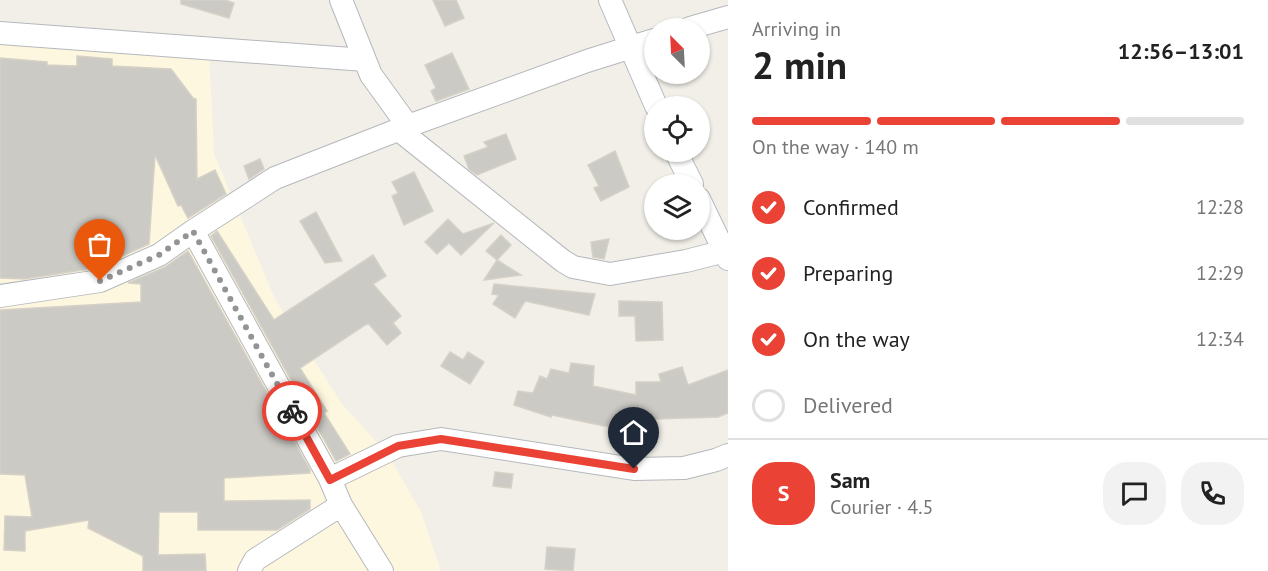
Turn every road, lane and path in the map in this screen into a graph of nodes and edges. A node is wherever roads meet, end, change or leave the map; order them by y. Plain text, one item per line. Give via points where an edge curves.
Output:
1 (341, 0) edge
2 (610, 0) edge
3 (728, 16) edge
4 (710, 22) edge
5 (0, 33) edge
6 (644, 43) edge
7 (630, 48) junction
8 (365, 60) junction
9 (652, 96) edge
10 (403, 128) junction
11 (710, 222) edge
12 (193, 231) junction
13 (726, 255) edge
14 (0, 296) edge
15 (728, 455) edge
16 (330, 480) junction
17 (341, 505) junction
18 (249, 571) edge
19 (382, 571) edge

1 - 8 street
2 - 7 street
3 - 4 street
5 - 8 street
6 - 7 street
7 - 9 street
7 - 10 street
8 - 10 street
10 - 12 street via 275,178
10 - 13 street via 573,267 610,274
11 - 13 street
12 - 14 street via 159,255 100,281
12 - 16 street
15 - 16 street via 684,468 634,469 441,439 398,446
16 - 17 street
17 - 18 street via 255,560
17 - 19 street

